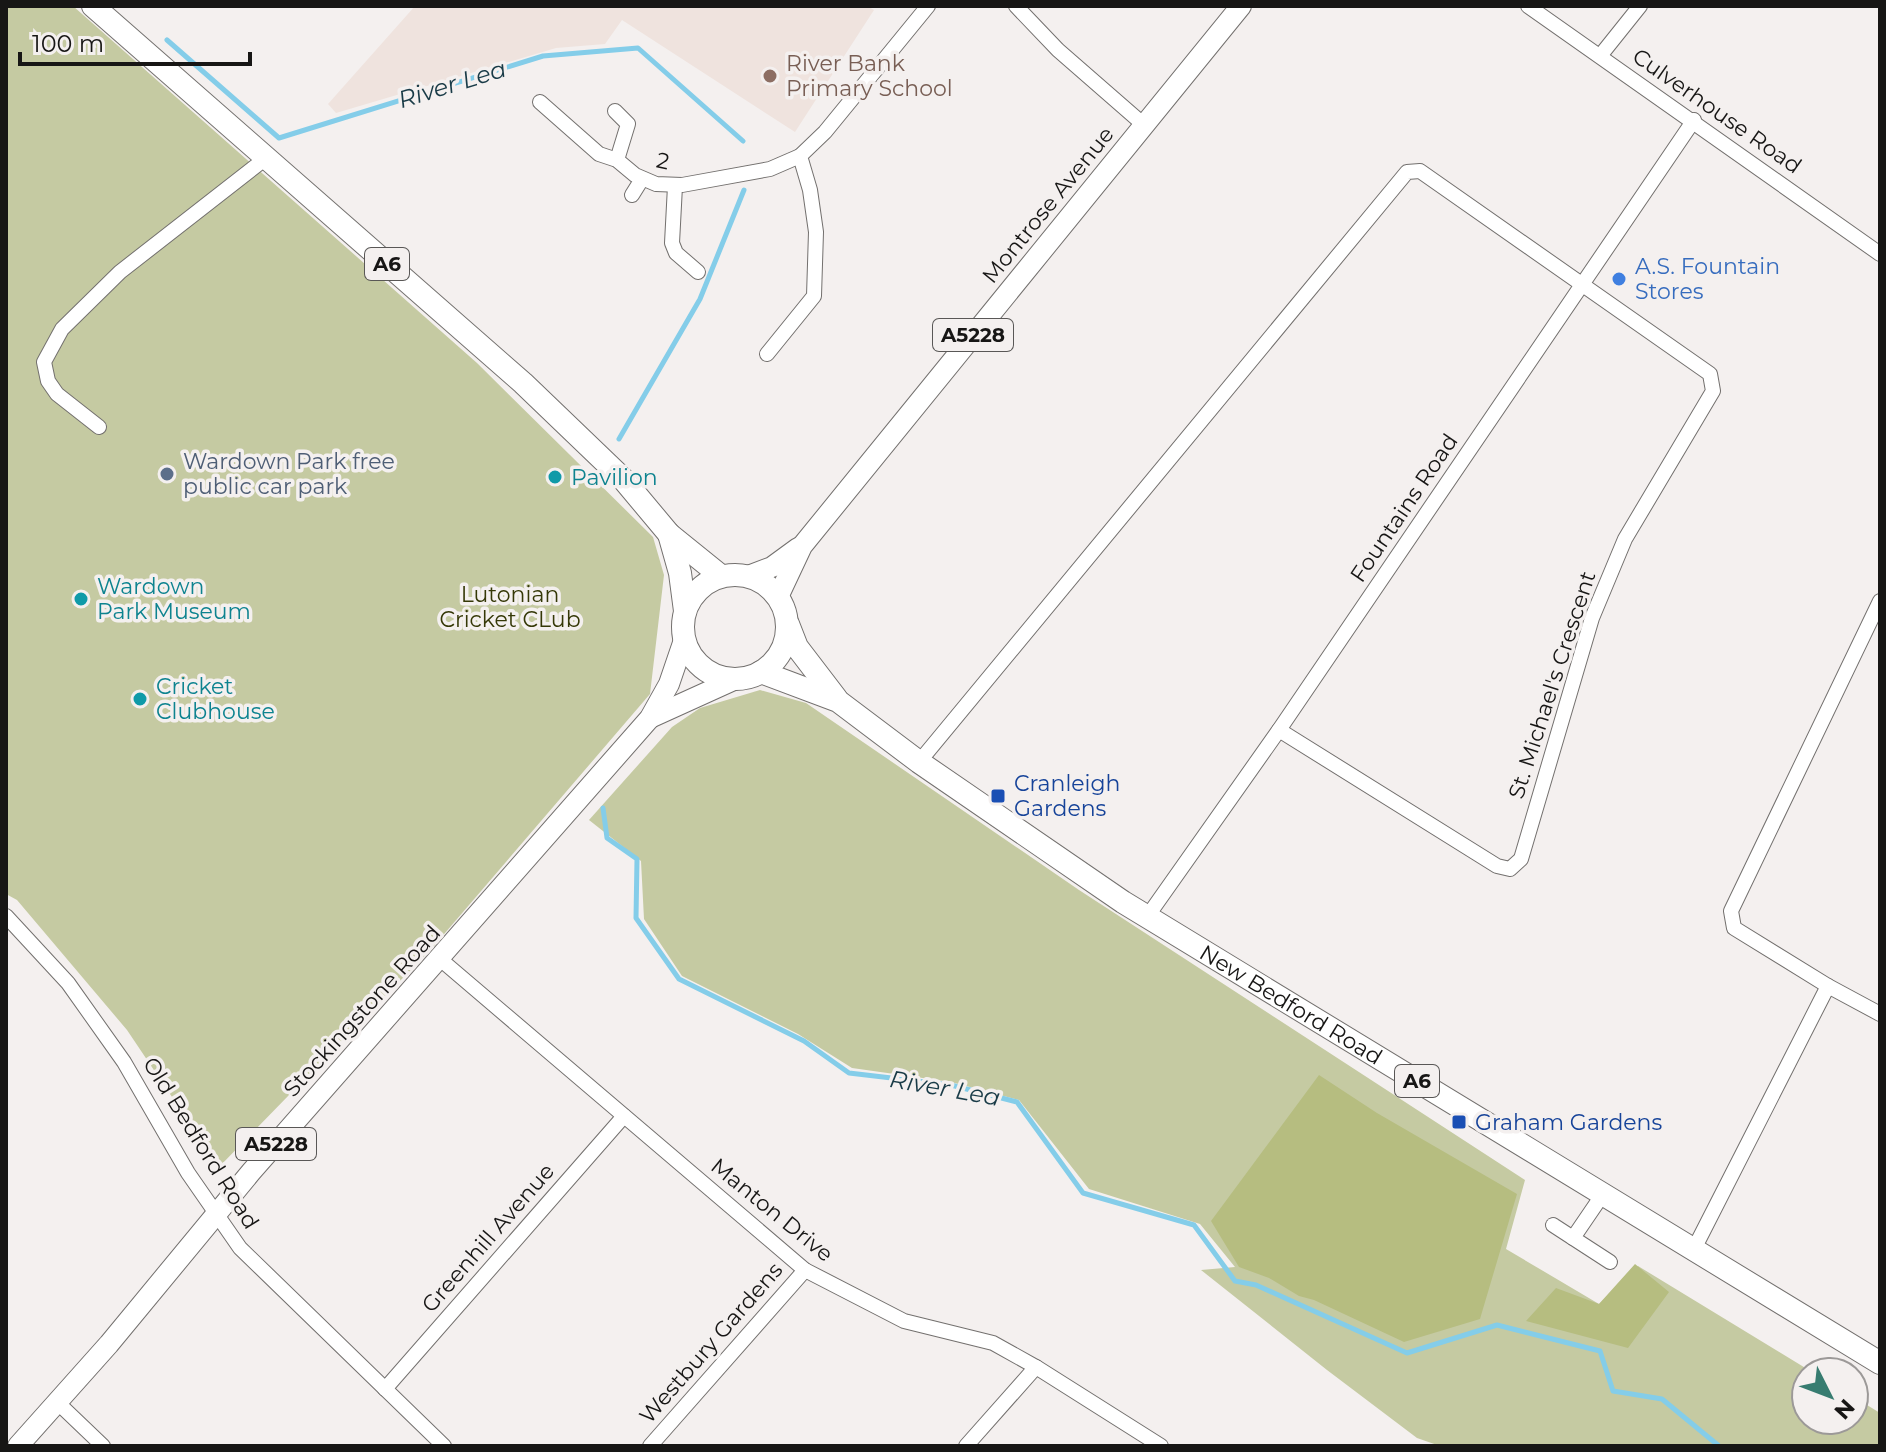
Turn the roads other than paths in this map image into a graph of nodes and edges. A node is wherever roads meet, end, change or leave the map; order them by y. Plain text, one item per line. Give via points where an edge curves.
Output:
1 (93, 6) edge
2 (928, 6) edge
3 (1016, 6) edge
4 (1241, 6) edge
5 (1528, 6) edge
6 (1640, 6) edge
7 (1600, 56) junction
8 (540, 102) dead end
9 (615, 111) dead end
10 (1694, 120) junction
11 (1144, 125) junction
12 (800, 156) junction
13 (266, 158) junction
14 (617, 160) junction
15 (642, 179) junction
16 (675, 186) junction
17 (632, 195) dead end
18 (1880, 254) edge
19 (698, 272) dead end
20 (1582, 283) junction
21 (767, 354) dead end
22 (99, 427) dead end
23 (669, 534) junction
24 (802, 546) junction
25 (721, 576) junction
26 (748, 576) junction
27 (778, 597) junction
28 (1880, 601) edge
29 (685, 611) junction
30 (787, 623) junction
31 (684, 640) junction
32 (761, 672) junction
33 (736, 679) junction
34 (838, 701) junction
35 (650, 718) junction
36 (1279, 730) junction
37 (919, 762) junction
38 (6, 916) edge
39 (1147, 917) junction
40 (440, 959) junction
41 (1828, 986) junction
42 (1880, 1014) edge
43 (624, 1116) junction
44 (1603, 1194) junction
45 (217, 1216) junction
46 (1553, 1225) dead end
47 (1573, 1238) junction
48 (1694, 1249) junction
49 (1610, 1262) dead end
50 (805, 1270) junction
51 (1880, 1363) edge
52 (1036, 1367) junction
53 (385, 1389) junction
54 (57, 1402) junction
55 (18, 1446) edge
56 (103, 1446) edge
57 (444, 1446) edge
58 (650, 1446) edge
59 (966, 1446) edge
60 (1161, 1446) edge

1 - 13 highway, A6
2 - 12 street
3 - 11 street
4 - 11 main road, Montrose Avenue / A5228
5 - 7 street, Culverhouse Road
6 - 7 street
7 - 10 street, Culverhouse Road
8 - 14 street, 2 via 599,154
9 - 14 street via 628,124
10 - 18 street, Culverhouse Road
10 - 20 street, Fountains Road
11 - 24 main road, Montrose Avenue / A5228
12 - 16 street, 2 via 770,169
12 - 21 street via 816,232 814,296
13 - 22 street via 120,272 62,329 44,362 48,381
13 - 23 highway, A6 via 523,383 623,479
14 - 15 street, 2
15 - 16 street, 2
15 - 17 street
16 - 19 street via 672,243
20 - 36 street, Fountains Road
20 - 36 street, St. Michael's Crescent via 1710,374 1713,391 1625,539 1592,618 1521,859 1510,869 1497,866
20 - 37 street via 1420,171 1407,172
23 - 25 highway, A6
23 - 29 highway, A6
24 - 26 main road, Montrose Avenue / A5228
24 - 27 main road, Montrose Avenue / A5228
25 - 26 highway
25 - 29 highway via 699,590
26 - 27 highway
27 - 30 highway
28 - 41 street via 1731,911 1734,928
29 - 31 highway
30 - 32 highway via 781,651
30 - 34 highway, New Bedford Road / A6 via 797,647
31 - 33 highway via 703,668
31 - 35 main road, Stockingstone Road / A5228
32 - 33 highway
32 - 34 highway, New Bedford Road / A6
33 - 35 main road, Stockingstone Road / A5228
34 - 37 highway, New Bedford Road / A6
35 - 40 main road, Stockingstone Road / A5228
36 - 39 street, Fountains Road
37 - 39 highway, New Bedford Road / A6
38 - 45 street, Old Bedford Road via 68,983 124,1062
39 - 44 highway, New Bedford Road / A6
40 - 43 street, Manton Drive
40 - 45 main road, Stockingstone Road / A5228
41 - 42 street
41 - 48 street
43 - 50 street, Manton Drive
43 - 53 street, Greenhill Avenue
44 - 47 street
44 - 48 highway, New Bedford Road / A6
45 - 53 street, Old Bedford Road via 240,1248
45 - 54 main road, Stockingstone Road / A5228
46 - 47 street
47 - 49 street
48 - 51 highway, New Bedford Road / A6
50 - 52 street, Manton Drive via 904,1321 993,1343
50 - 58 street, Westbury Gardens
52 - 59 street
52 - 60 street, Manton Drive
53 - 57 street, Old Bedford Road
54 - 55 main road, Stockingstone Road / A5228
54 - 56 street

